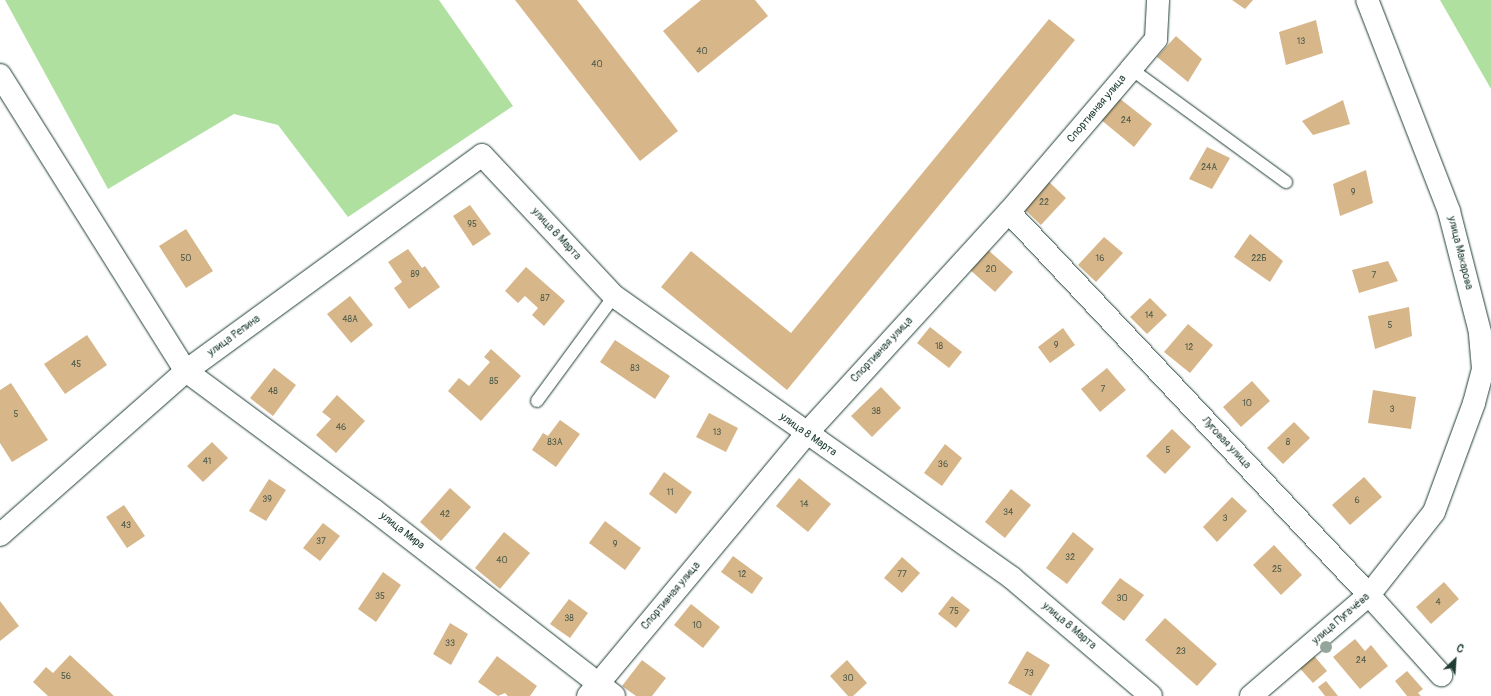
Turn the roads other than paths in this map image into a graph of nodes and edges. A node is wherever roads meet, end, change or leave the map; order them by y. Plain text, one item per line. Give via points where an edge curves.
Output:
1 (1158, 0) edge
2 (1368, 0) edge
3 (1131, 69) junction
4 (0, 75) edge
5 (482, 155) joint
6 (1286, 182) dead end
7 (1009, 212) junction
8 (614, 296) junction
9 (186, 371) junction
10 (537, 401) dead end
11 (806, 434) junction
12 (1434, 512) joint
13 (0, 535) edge
14 (1369, 595) junction
15 (1441, 676) dead end
16 (600, 692) edge
17 (1152, 696) edge
18 (1251, 696) edge

1 - 3 street, Спортивная улица via 1156,39
2 - 12 street, улица Макарова via 1449,211 1480,332 1483,369 1474,403
3 - 6 lane
3 - 7 street, Спортивная улица
4 - 9 street
5 - 8 street, улица 8 Марта
5 - 9 street, улица Репина
7 - 11 street, Спортивная улица
7 - 14 street, Луговая улица
8 - 10 lane
8 - 11 street, улица 8 Марта
9 - 13 street, улица Репина
9 - 16 street, улица Мира via 375,511
11 - 16 street, Спортивная улица
11 - 17 street, улица 8 Марта via 1012,578
12 - 14 street, улица Пугачёва
14 - 15 street, Луговая улица
14 - 18 street, улица Пугачёва

